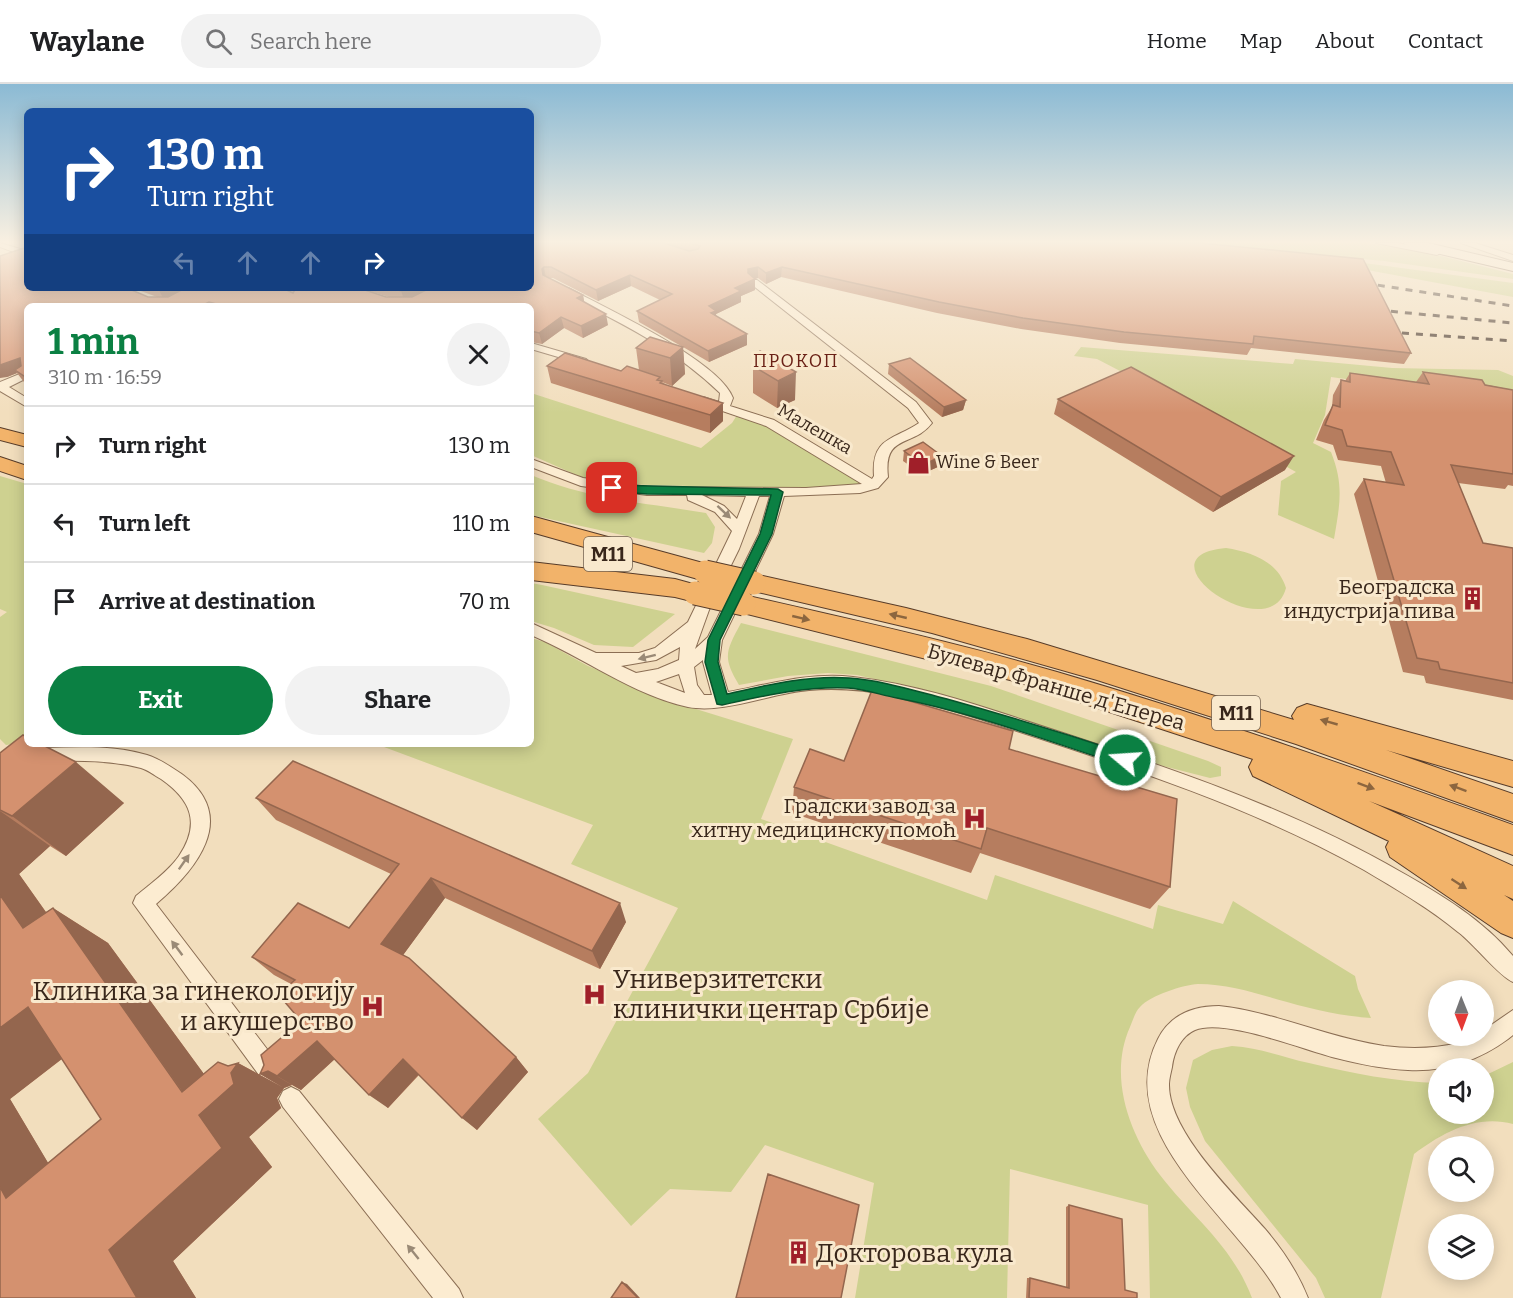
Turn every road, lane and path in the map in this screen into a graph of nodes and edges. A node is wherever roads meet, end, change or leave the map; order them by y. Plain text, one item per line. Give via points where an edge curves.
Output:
1 (583, 300) edge
2 (777, 300) edge
3 (534, 347) edge
4 (592, 364) edge
5 (24, 375) edge
6 (0, 386) edge
7 (692, 397) edge
8 (24, 401) edge
9 (723, 408) junction
10 (0, 425) edge
11 (24, 427) edge
12 (0, 434) edge
13 (24, 440) edge
14 (0, 450) edge
15 (24, 455) edge
16 (0, 464) edge
17 (534, 464) edge
18 (24, 472) edge
19 (873, 485) junction
20 (663, 491) junction
21 (754, 492) junction
22 (778, 492) junction
23 (534, 525) edge
24 (739, 531) junction
25 (534, 541) edge
26 (534, 559) edge
27 (534, 571) edge
28 (690, 580) junction
29 (749, 594) junction
30 (694, 624) junction
31 (955, 629) junction
32 (534, 630) edge
33 (714, 640) junction
34 (584, 654) junction
35 (686, 665) junction
36 (636, 680) junction
37 (722, 700) junction
38 (700, 702) junction
39 (1142, 710) junction
40 (1385, 738) junction
41 (1513, 758) edge
42 (0, 761) edge
43 (1513, 774) edge
44 (1303, 786) junction
45 (1513, 808) edge
46 (1513, 840) edge
47 (1513, 883) edge
48 (1513, 921) edge
49 (1513, 972) edge
50 (1513, 1021) edge
51 (275, 1078) edge
52 (291, 1099) dead end
53 (450, 1298) edge
54 (1296, 1298) edge

1 - 9 street via 692,362 725,392
2 - 19 street via 912,405 926,423 887,444 881,455 881,477
3 - 4 street
5 - 6 street
6 - 8 street
7 - 9 street, Малешка
9 - 19 street, Малешка via 779,427
10 - 11 highway
12 - 13 highway
14 - 15 highway
16 - 18 highway
17 - 20 street via 588,484
19 - 22 street via 860,489
20 - 21 street
20 -> 24 street via 715,504 726,511
21 - 22 street
21 - 24 street
22 - 33 street via 766,534
23 - 28 highway via 611,544
24 - 30 street
25 - 28 highway, Булевар Франше д'Епереа / M11
26 - 28 highway, Булевар Франше д'Епереа / M11
27 - 28 highway
28 - 29 highway, Булевар Франше д'Епереа / M11, bridge
31 -> 29 highway, Булевар Франше д'Епереа / M11
29 -> 39 highway, Булевар Франше д'Епереа / M11
30 -> 34 street via 676,644 644,658 613,659
30 - 35 street
40 -> 31 highway via 1077,652
45 -> 31 highway, Булевар Франше д'Епереа / M11 via 1347,748 1179,694
32 - 34 street
33 - 35 street
33 - 37 street via 711,662
34 - 36 street
35 - 36 street
35 - 38 street via 690,690
36 - 38 street via 678,698
37 - 38 street
37 - 49 street via 801,685 866,685 987,716 1179,778 1282,819 1386,872 1465,923 1498,952
39 - 44 highway
39 -> 46 highway, Булевар Франше д'Епереа / M11
40 - 41 highway
40 - 43 highway
51 -> 42 street via 143,903 185,864 198,837 198,802 186,788 153,765 130,758 53,755
44 - 47 highway
44 -> 48 highway
50 - 54 street via 1482,1044 1459,1054 1418,1058 1363,1053 1232,1017 1192,1020 1168,1040 1157,1078 1163,1117 1183,1150 1276,1261
53 -> 52 street

